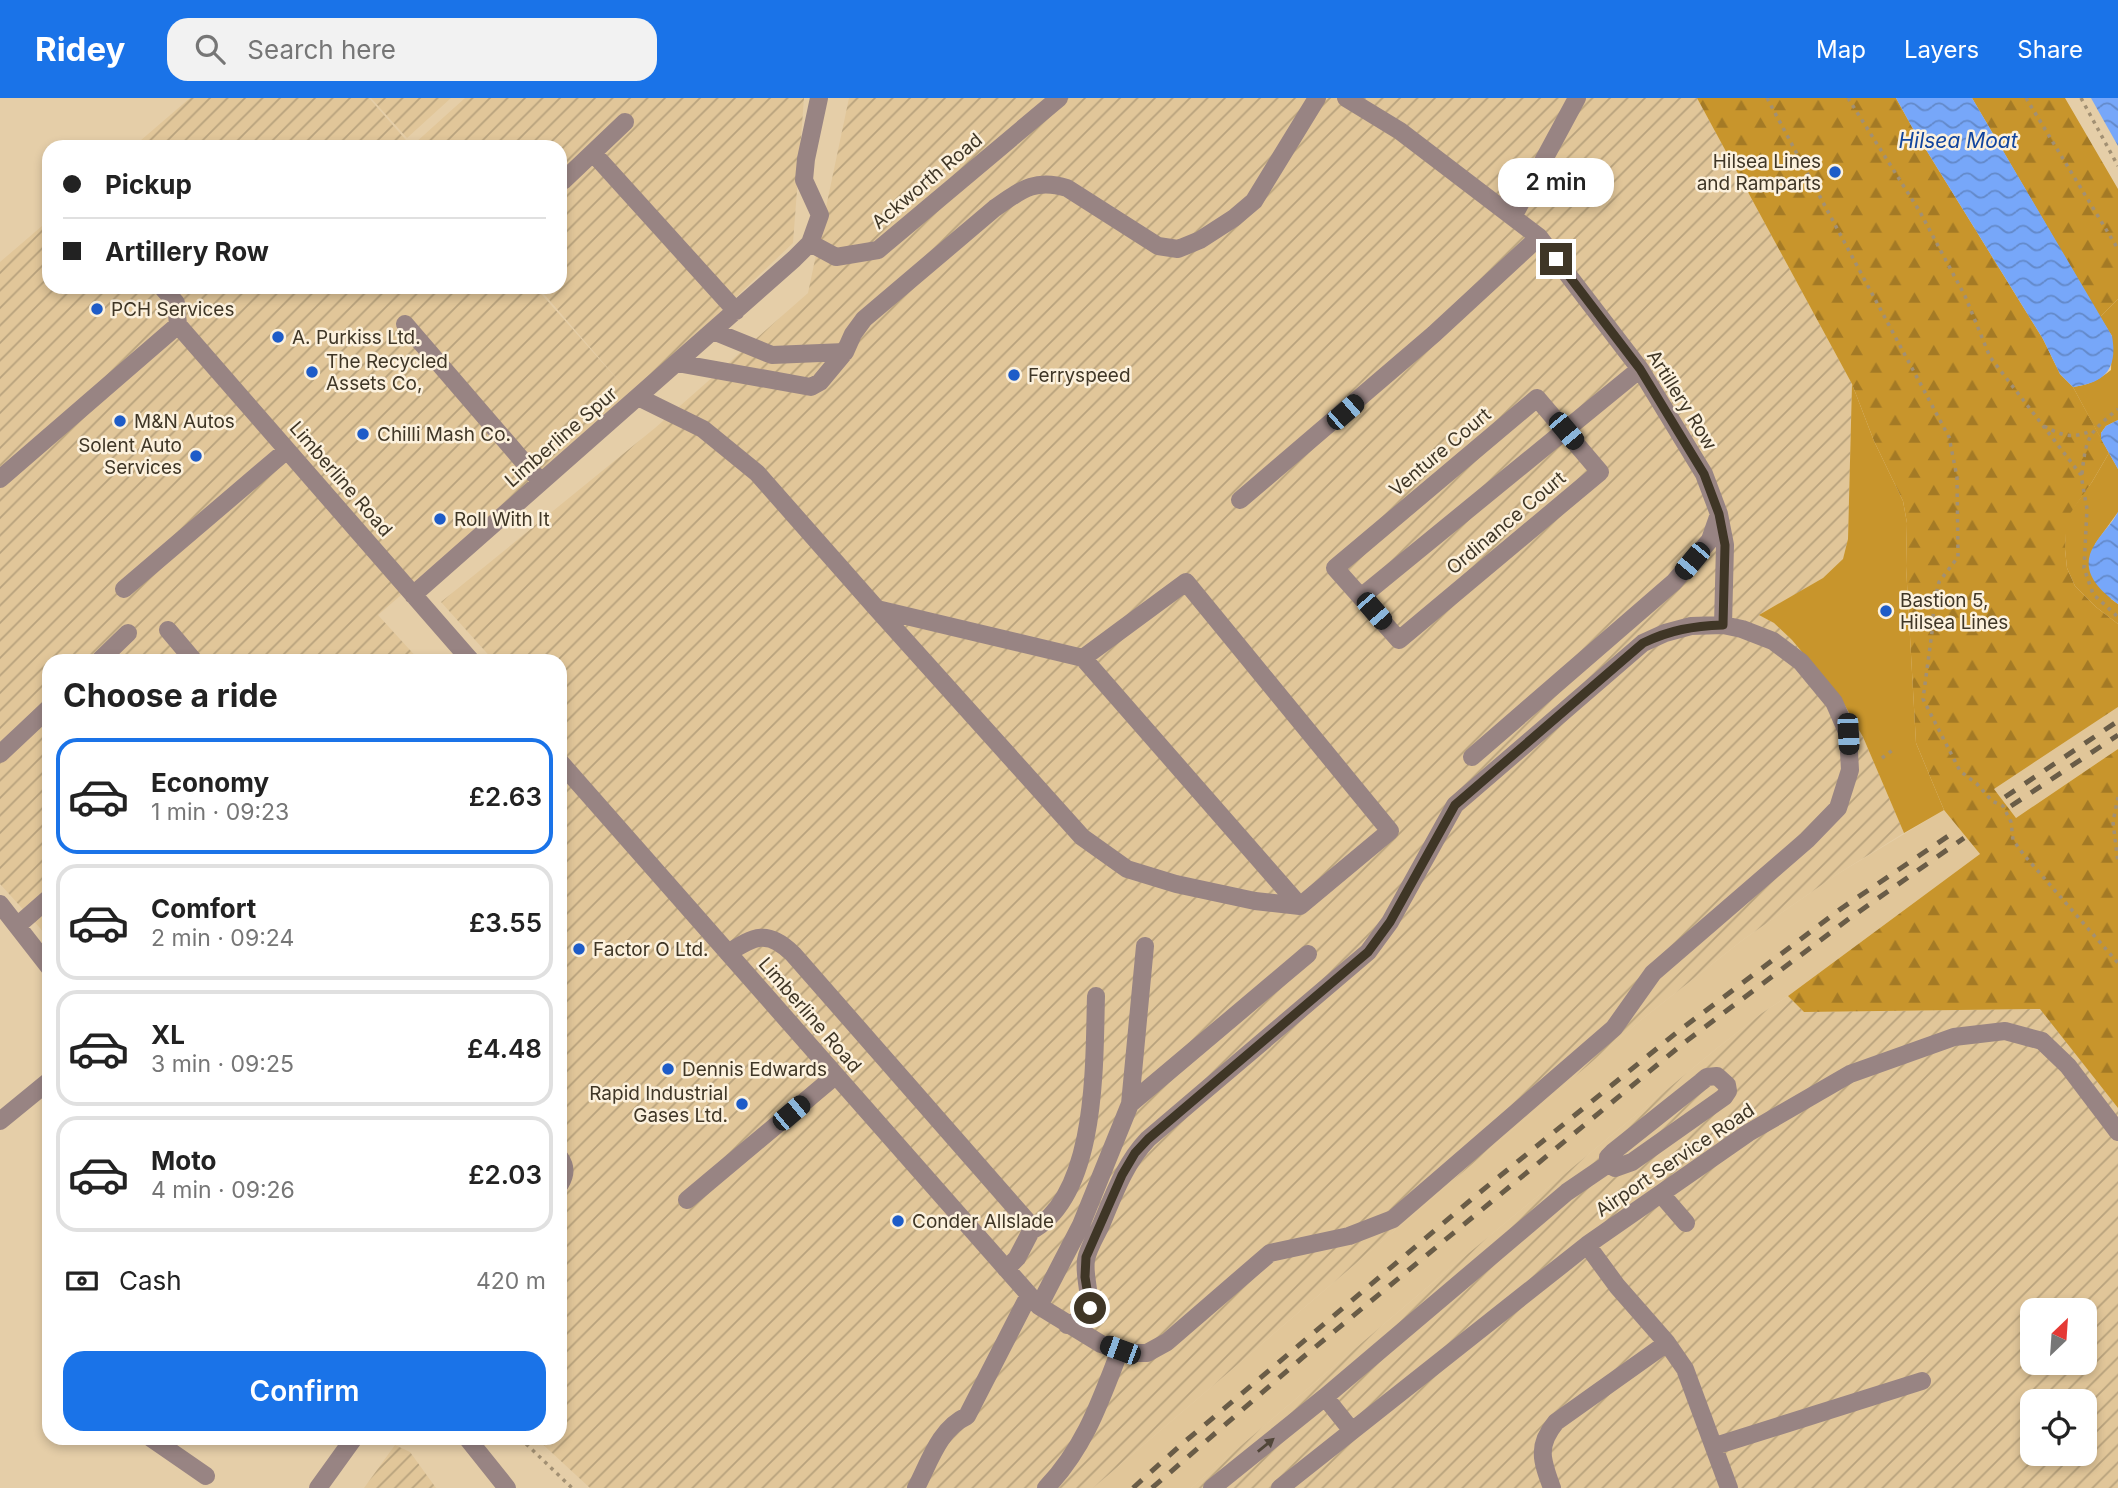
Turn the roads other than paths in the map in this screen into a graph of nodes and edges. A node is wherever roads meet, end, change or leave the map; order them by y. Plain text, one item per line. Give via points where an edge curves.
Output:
1 (818, 98) edge
2 (1059, 98) edge
3 (1317, 98) edge
4 (1346, 98) edge
5 (1577, 98) edge
6 (625, 122) dead end
7 (593, 153) junction
8 (567, 177) edge
9 (1516, 217) junction
10 (1539, 237) junction
11 (810, 243) junction
12 (168, 294) edge
13 (736, 311) junction
14 (405, 324) dead end
15 (178, 325) junction
16 (713, 331) junction
17 (845, 352) junction
18 (677, 363) junction
19 (1640, 369) junction
20 (638, 397) junction
21 (1566, 431) junction
22 (288, 450) junction
23 (0, 480) edge
24 (541, 482) junction
25 (1240, 499) dead end
26 (1719, 514) junction
27 (124, 589) dead end
28 (413, 594) junction
29 (1361, 597) junction
30 (877, 609) junction
31 (1723, 625) junction
32 (168, 630) dead end
33 (128, 633) dead end
34 (106, 654) edge
35 (188, 654) edge
36 (465, 654) edge
37 (1083, 658) junction
38 (42, 715) edge
39 (0, 754) edge
40 (1472, 757) dead end
41 (567, 770) edge
42 (0, 904) edge
43 (42, 904) edge
44 (1300, 906) junction
45 (17, 926) junction
46 (1145, 946) dead end
47 (728, 953) junction
48 (1308, 954) dead end
49 (42, 958) edge
50 (1096, 996) dead end
51 (835, 1076) junction
52 (42, 1088) edge
53 (1130, 1104) junction
54 (0, 1121) edge
55 (2118, 1132) edge
56 (1608, 1164) junction
57 (1661, 1194) junction
58 (687, 1200) dead end
59 (1686, 1223) dead end
60 (1031, 1231) junction
61 (1587, 1245) junction
62 (1006, 1269) junction
63 (1034, 1300) junction
64 (1067, 1325) junction
65 (1667, 1343) junction
66 (1120, 1350) junction
67 (1922, 1381) dead end
68 (1325, 1397) junction
69 (1352, 1431) junction
70 (161, 1445) edge
71 (349, 1445) edge
72 (473, 1445) edge
73 (1715, 1446) junction
74 (206, 1476) dead end
75 (318, 1488) edge
76 (507, 1488) edge
77 (916, 1488) edge
78 (1046, 1488) edge
79 (1212, 1488) edge
80 (1280, 1488) edge
81 (1552, 1488) edge
82 (1729, 1488) edge

1 - 11 street via 804,180 820,215
2 - 11 street, Ackworth Road via 878,250 836,257
3 - 17 street via 1254,201 1200,240 1178,249 1158,246 1067,188 1038,184 995,208 864,318
4 - 9 street via 1400,131
5 - 9 street
6 - 7 street
7 - 8 street
7 - 13 street
9 - 10 street, Artillery Row
10 - 19 street, Artillery Row
10 - 25 street via 1434,334
11 - 13 street, Limberline Spur
12 - 15 street via 176,303
13 - 16 street, Limberline Spur
14 - 24 street
15 - 22 street, Limberline Road
15 - 23 street
16 - 17 street via 772,355
16 - 18 street, Limberline Spur
17 - 18 street via 811,387
18 - 20 street, Limberline Spur
19 - 21 street
19 - 26 street, Artillery Row via 1704,474
20 - 24 street, Limberline Spur
20 - 30 street via 702,429 757,473
21 - 29 street
21 - 29 street, Venture Court via 1537,398 1335,568
21 - 29 street, Ordinance Court via 1600,472 1399,640
22 - 27 street
22 - 28 street, Limberline Road
24 - 28 street, Limberline Spur
26 - 31 street, Artillery Row via 1725,545
26 - 40 street via 1710,540 1674,582
28 - 36 street, Limberline Road
30 - 37 street
30 - 44 street via 1082,837 1104,853 1127,869 1176,884
31 - 64 street via 1691,626 1643,643 1455,805 1390,922 1368,952 1135,1153 1086,1257 1090,1308 1085,1318
31 - 66 street via 1773,641 1801,662 1834,702 1848,734 1850,769 1838,808 1653,973 1614,1028 1392,1219 1349,1236 1270,1253 1167,1342 1146,1353
32 - 35 street
33 - 34 street
37 - 44 street
37 - 44 street via 1186,582 1390,831
38 - 39 street
41 - 47 street, Limberline Road
42 - 45 street
43 - 45 street
45 - 49 street
46 - 53 street
47 - 51 street, Limberline Road
47 - 60 street via 756,938 783,943 1018,1210
48 - 53 street
50 - 60 street via 1084,1146 1071,1187 1055,1213
51 - 58 street
51 - 62 street, Limberline Road
52 - 54 street
53 - 63 street via 1081,1225
55 - 57 street, Airport Service Road via 2068,1066 2042,1041 2005,1031 1954,1037 1850,1074 1748,1133
56 - 56 street via 1613,1152 1707,1077 1717,1076 1727,1085 1724,1097 1632,1162 1615,1168
56 - 68 street via 1567,1192
57 - 59 street
57 - 61 street, Airport Service Road
60 - 62 street
61 - 65 street
61 - 69 street, Airport Service Road
62 - 63 street, Limberline Road
63 - 64 street, Limberline Road
63 - 77 street via 967,1416 944,1432
64 - 66 street, Limberline Road
65 - 73 street via 1685,1369
65 - 81 street via 1556,1422 1546,1434 1542,1456
66 - 78 street via 1077,1451
67 - 73 street
68 - 69 street
79 -> 68 street
69 - 80 street, Airport Service Road
70 - 74 street
71 - 75 street
72 - 76 street
73 - 82 street

